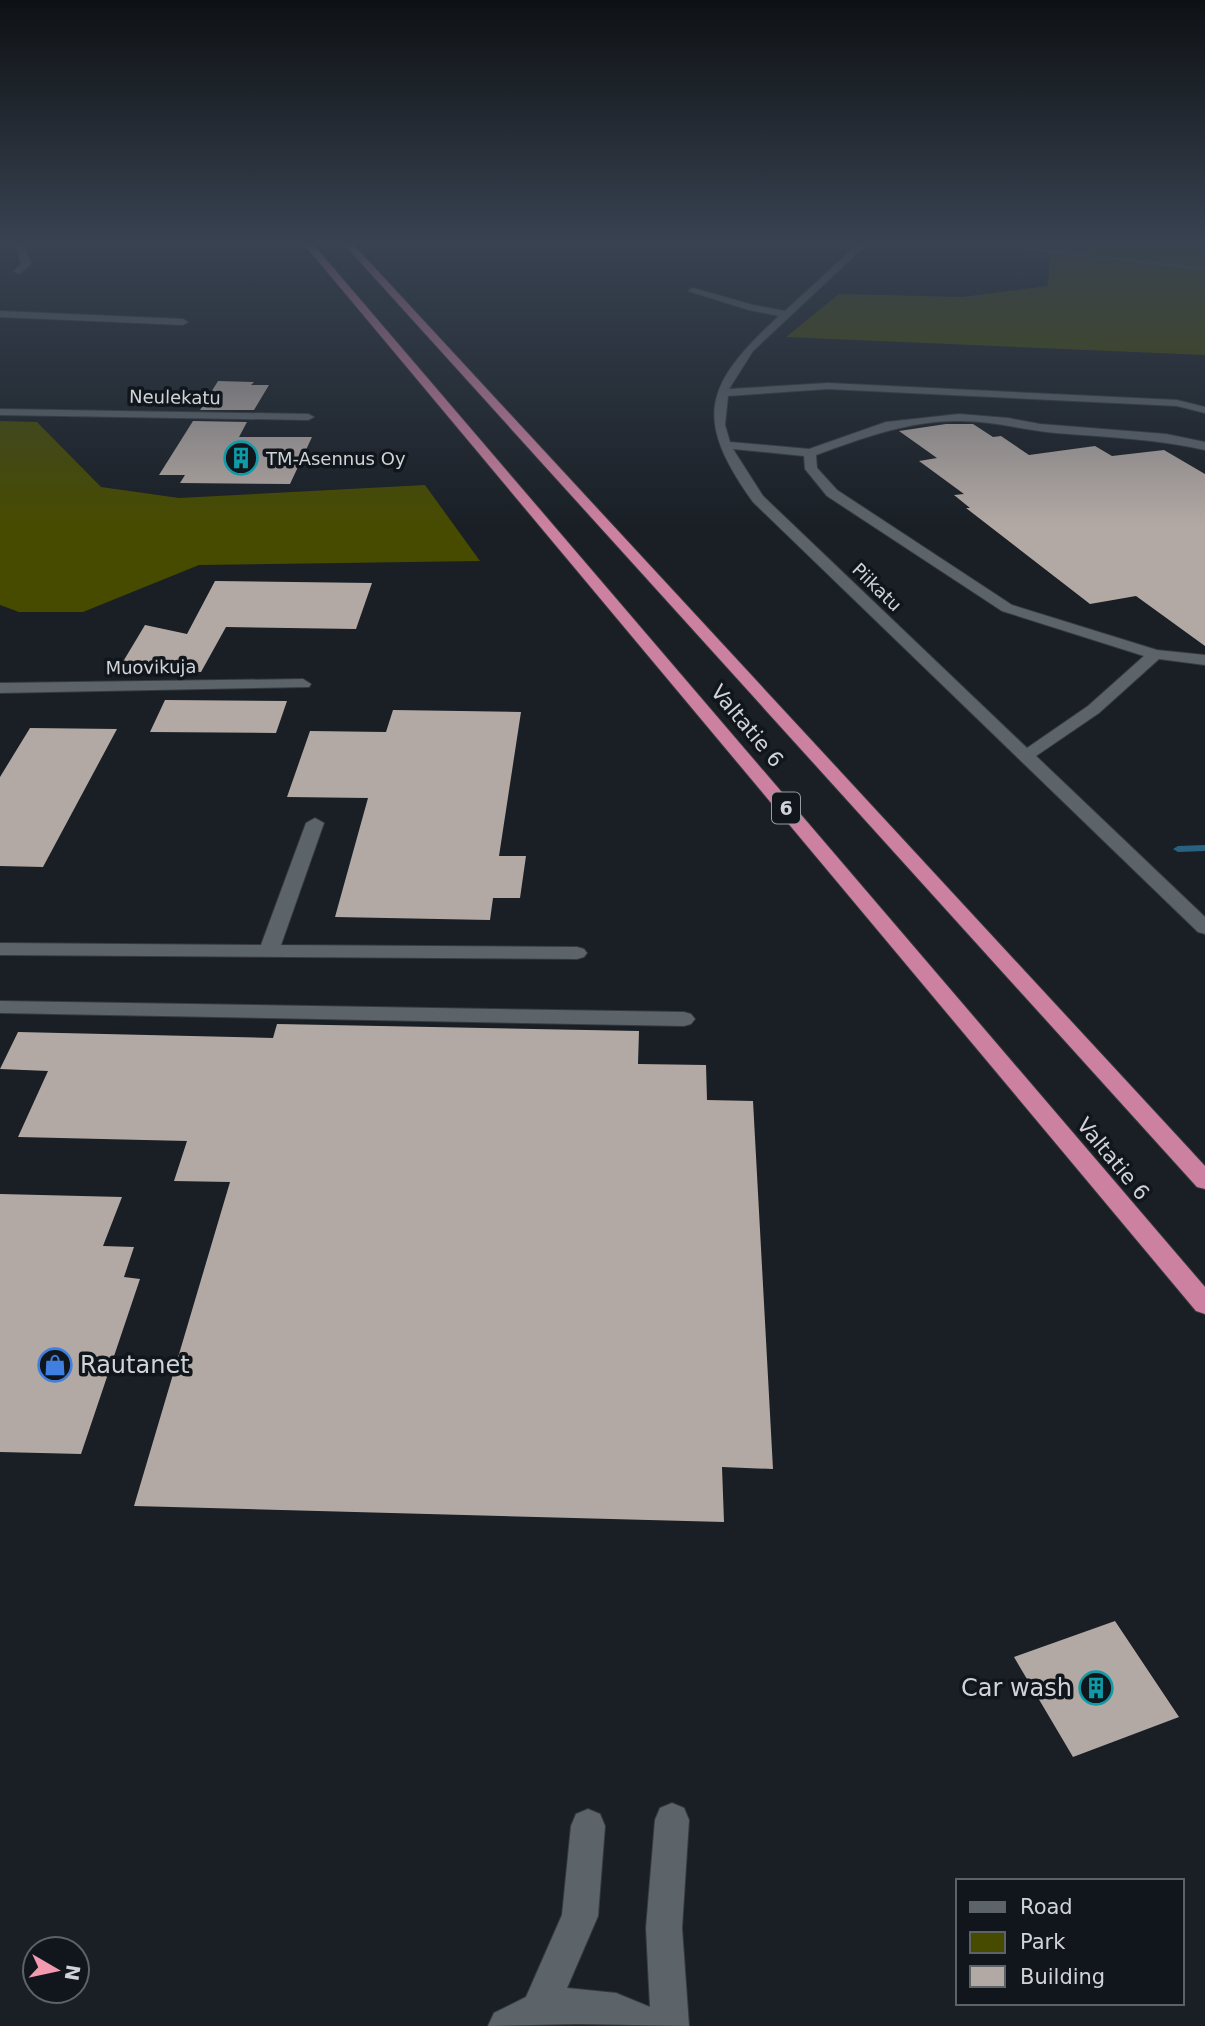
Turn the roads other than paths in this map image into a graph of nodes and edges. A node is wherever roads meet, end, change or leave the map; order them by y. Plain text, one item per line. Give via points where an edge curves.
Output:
1 (387, 338) edge
2 (433, 338) edge
3 (762, 338) edge
4 (723, 393) junction
5 (1205, 410) edge
6 (0, 412) edge
7 (307, 417) dead end
8 (724, 445) junction
9 (1205, 446) edge
10 (810, 453) junction
11 (1155, 654) junction
12 (1205, 660) edge
13 (303, 684) dead end
14 (0, 688) edge
15 (1024, 756) junction
16 (316, 823) dead end
17 (1205, 928) edge
18 (0, 949) edge
19 (269, 950) junction
20 (577, 953) dead end
21 (0, 1007) edge
22 (684, 1018) dead end
23 (1205, 1181) edge
24 (1205, 1304) edge
25 (672, 1820) dead end
26 (588, 1826) dead end
27 (523, 2018) edge
28 (650, 2026) edge
29 (670, 2026) edge

1 - 24 highway, Valtatie 6 / 6
2 - 23 highway, Valtatie 6
3 - 4 street, Piikatu via 735,365
4 - 5 street via 816,386 895,387 1177,403
4 - 8 street, Piikatu via 717,422
6 - 7 street, Neulekatu
8 - 10 street
8 - 15 street, Piikatu via 734,468 758,499
9 - 10 street via 959,417 886,426
10 - 11 street via 811,469 832,494 1007,608
11 - 12 street
11 - 15 street via 1083,720
13 - 14 street, Muovikuja
15 - 17 street, Piikatu
16 - 19 street
18 - 19 street
19 - 20 street
21 - 22 street
25 - 29 street via 664,1928
26 - 27 street via 580,1916
27 - 28 street via 585,2004 629,2014

